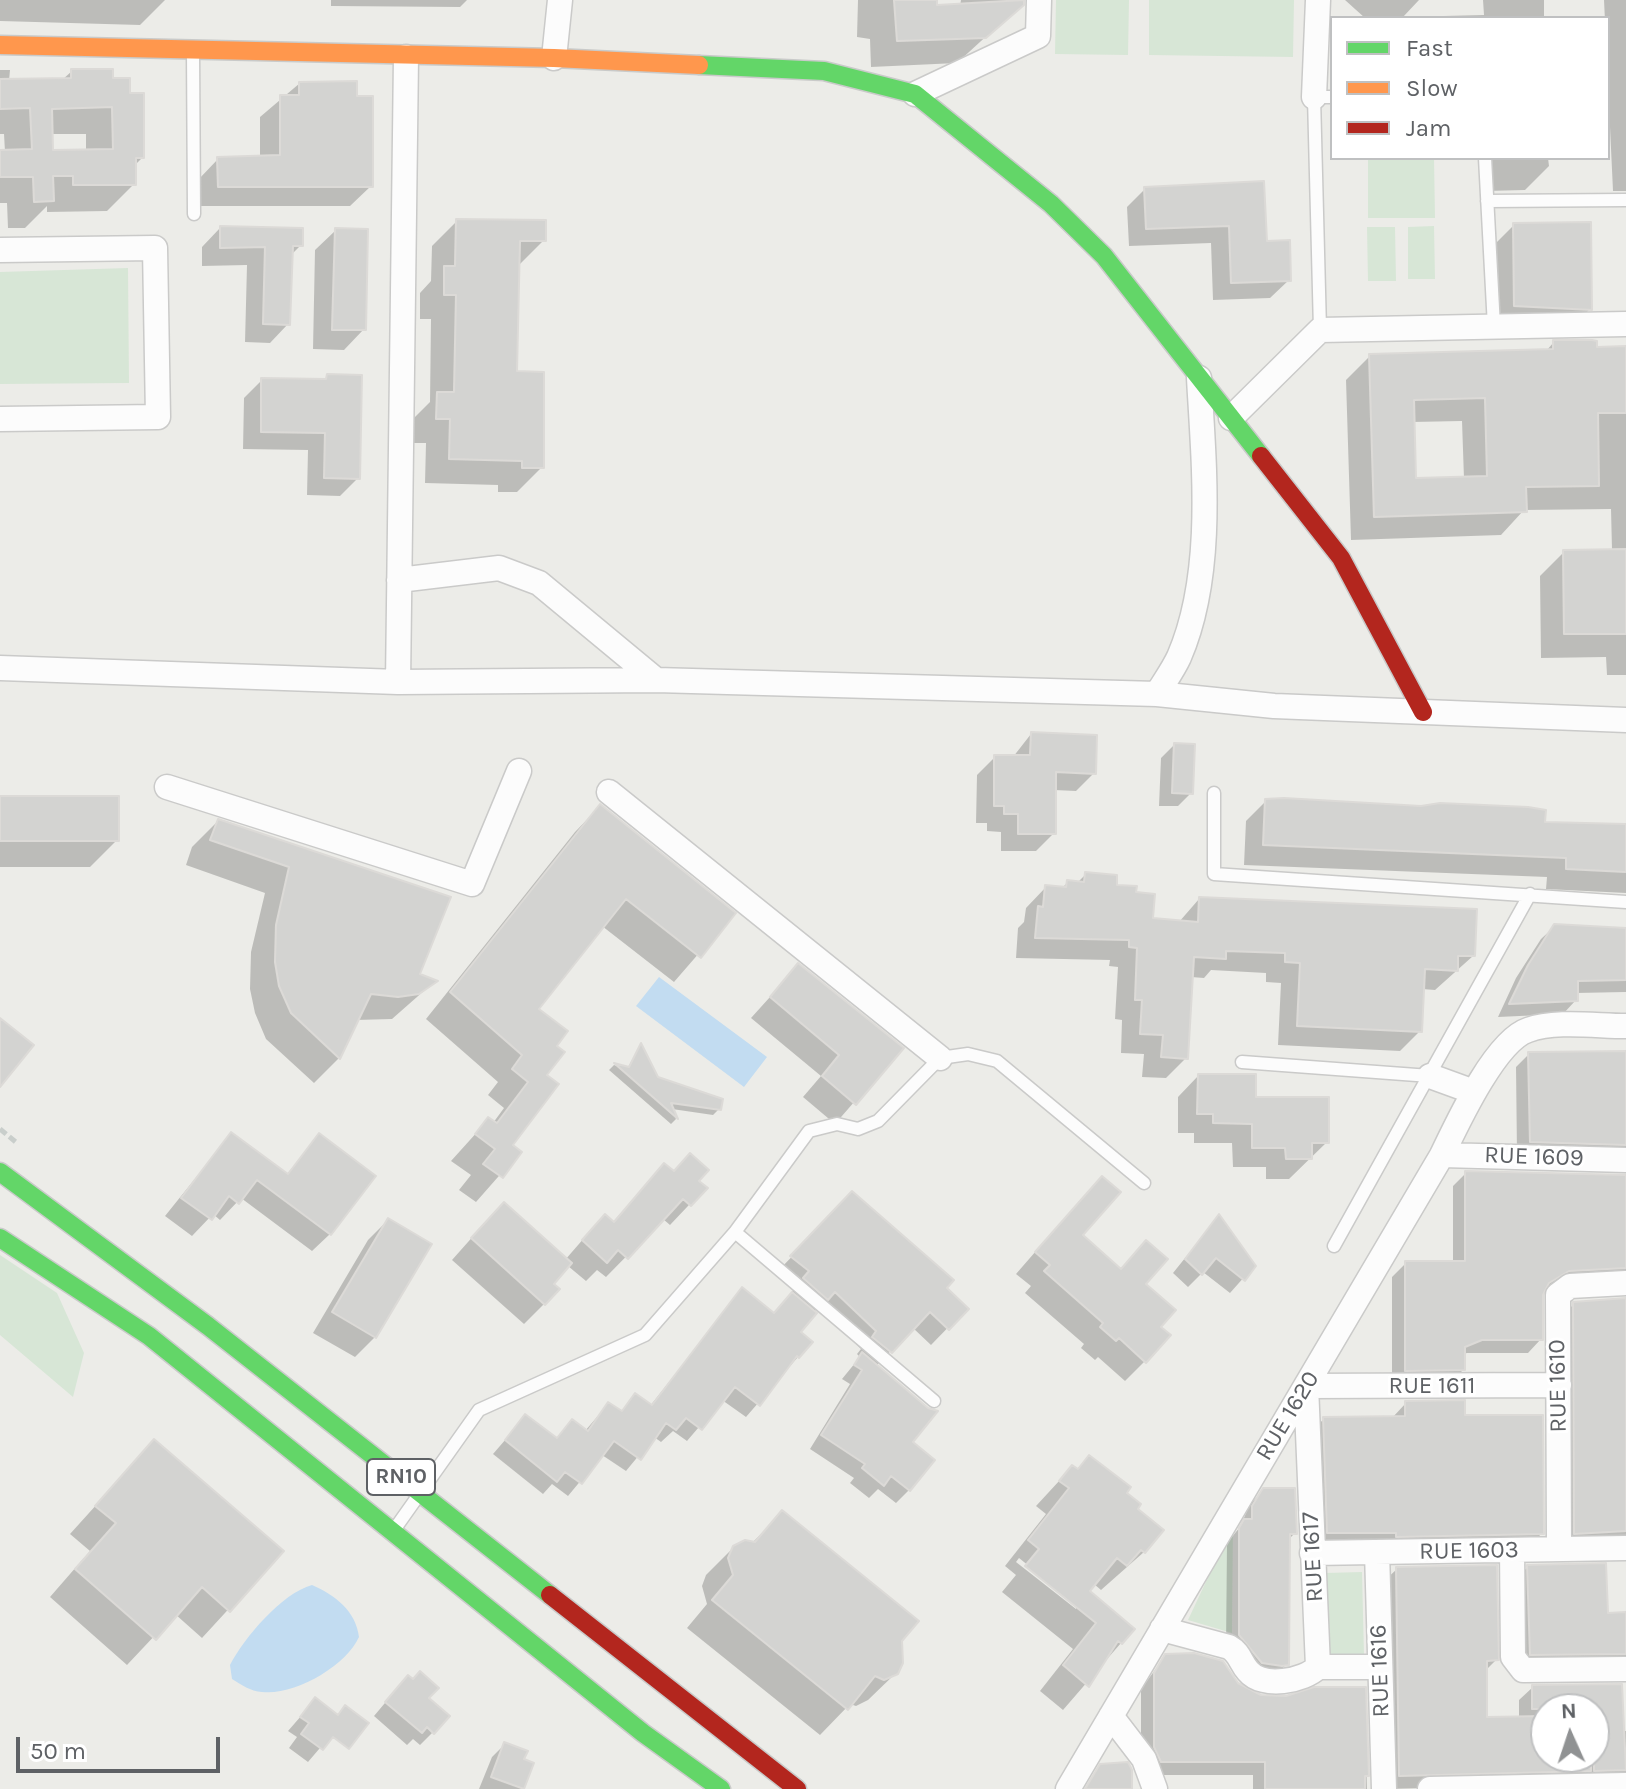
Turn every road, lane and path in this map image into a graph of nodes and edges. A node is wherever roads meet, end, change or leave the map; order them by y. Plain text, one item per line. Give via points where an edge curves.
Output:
1 (560, 0) edge
2 (1039, 0) edge
3 (1318, 0) edge
4 (0, 45) edge
5 (193, 51) junction
6 (406, 57) junction
7 (554, 58) junction
8 (915, 94) junction
9 (1323, 97) edge
10 (1485, 160) edge
11 (1626, 200) edge
12 (1487, 201) junction
13 (194, 214) dead end
14 (0, 250) edge
15 (1626, 324) edge
16 (1494, 327) junction
17 (1320, 330) junction
18 (1199, 378) junction
19 (1231, 418) junction
20 (0, 419) edge
21 (399, 580) junction
22 (0, 668) edge
23 (656, 680) junction
24 (398, 682) junction
25 (1157, 694) junction
26 (1423, 712) junction
27 (1626, 720) edge
28 (519, 771) dead end
29 (167, 787) dead end
30 (609, 792) dead end
31 (1214, 793) dead end
32 (1530, 894) junction
33 (1626, 902) edge
34 (1626, 1026) edge
35 (940, 1058) junction
36 (1242, 1062) dead end
37 (1430, 1076) junction
38 (1474, 1092) junction
39 (1442, 1155) junction
40 (1626, 1160) edge
41 (0, 1172) edge
42 (1144, 1183) dead end
43 (735, 1232) junction
44 (0, 1238) edge
45 (1334, 1246) dead end
46 (1626, 1283) edge
47 (1559, 1385) junction
48 (1306, 1386) junction
49 (934, 1401) dead end
50 (421, 1492) junction
51 (394, 1531) junction
52 (1559, 1548) junction
53 (1626, 1548) edge
54 (1512, 1550) junction
55 (1377, 1552) junction
56 (1312, 1553) junction
57 (1162, 1629) junction
58 (1318, 1667) junction
59 (1379, 1667) junction
60 (1626, 1669) edge
61 (1111, 1716) junction
62 (1626, 1785) edge
63 (721, 1789) edge
64 (797, 1789) edge
65 (1068, 1789) edge
66 (1155, 1789) edge
67 (1384, 1789) edge
68 (1430, 1789) edge

1 - 7 street
2 - 8 street via 1038,36
3 - 9 street
4 - 5 main road
5 - 6 main road
5 - 13 lane
6 - 7 main road
6 - 21 street
7 - 8 main road via 824,71
8 - 18 main road via 1051,204 1104,256
9 - 17 lane
10 - 12 lane
11 - 12 lane
12 - 16 lane
14 - 20 street via 155,248 158,417
15 - 16 street
16 - 17 street
17 - 19 street
18 - 19 main road
18 - 25 street via 1206,501 1196,592 1179,657
19 - 26 main road via 1341,558
21 - 23 street via 499,568 539,583
21 - 24 street
22 - 24 street
23 - 24 street
23 - 25 street
25 - 26 street via 1274,706
26 - 27 street
28 - 29 street via 472,884
30 - 35 street
31 - 32 lane via 1214,874
32 - 33 lane
32 - 37 lane
34 - 38 street, RUE 1620 via 1529,1029 1508,1044
35 - 42 lane via 968,1054 997,1061
35 - 43 lane via 878,1121 858,1129 837,1124 809,1131
36 - 37 lane
37 - 38 street
37 - 45 lane
38 - 39 street, RUE 1620
39 - 40 street, RUE 1609
39 - 48 street, RUE 1620
41 - 50 main road, RN10
43 - 49 lane
43 - 50 lane via 645,1335 479,1410
44 - 51 main road, RN10 via 149,1336
46 - 47 street, RUE 1610 via 1561,1289
47 - 48 street, RUE 1611
47 - 52 street, RUE 1610
48 - 56 street, RUE 1617
48 - 57 street, RUE 1620
50 - 51 lane
50 - 64 main road, RN10
51 - 63 main road, RN10 via 643,1733
52 - 53 street, RUE 1603
52 - 54 street, RUE 1603
54 - 55 street, RUE 1603
54 - 60 street via 1516,1665 1523,1670
55 - 56 street, RUE 1603
55 - 59 street, RUE 1616
56 - 58 street, RUE 1617
57 - 58 street via 1237,1651 1258,1677 1303,1678
57 - 61 street, RUE 1620
58 - 59 street
59 - 67 street, RUE 1616
61 - 65 street, RUE 1620
61 - 66 street via 1144,1759
62 - 68 street

